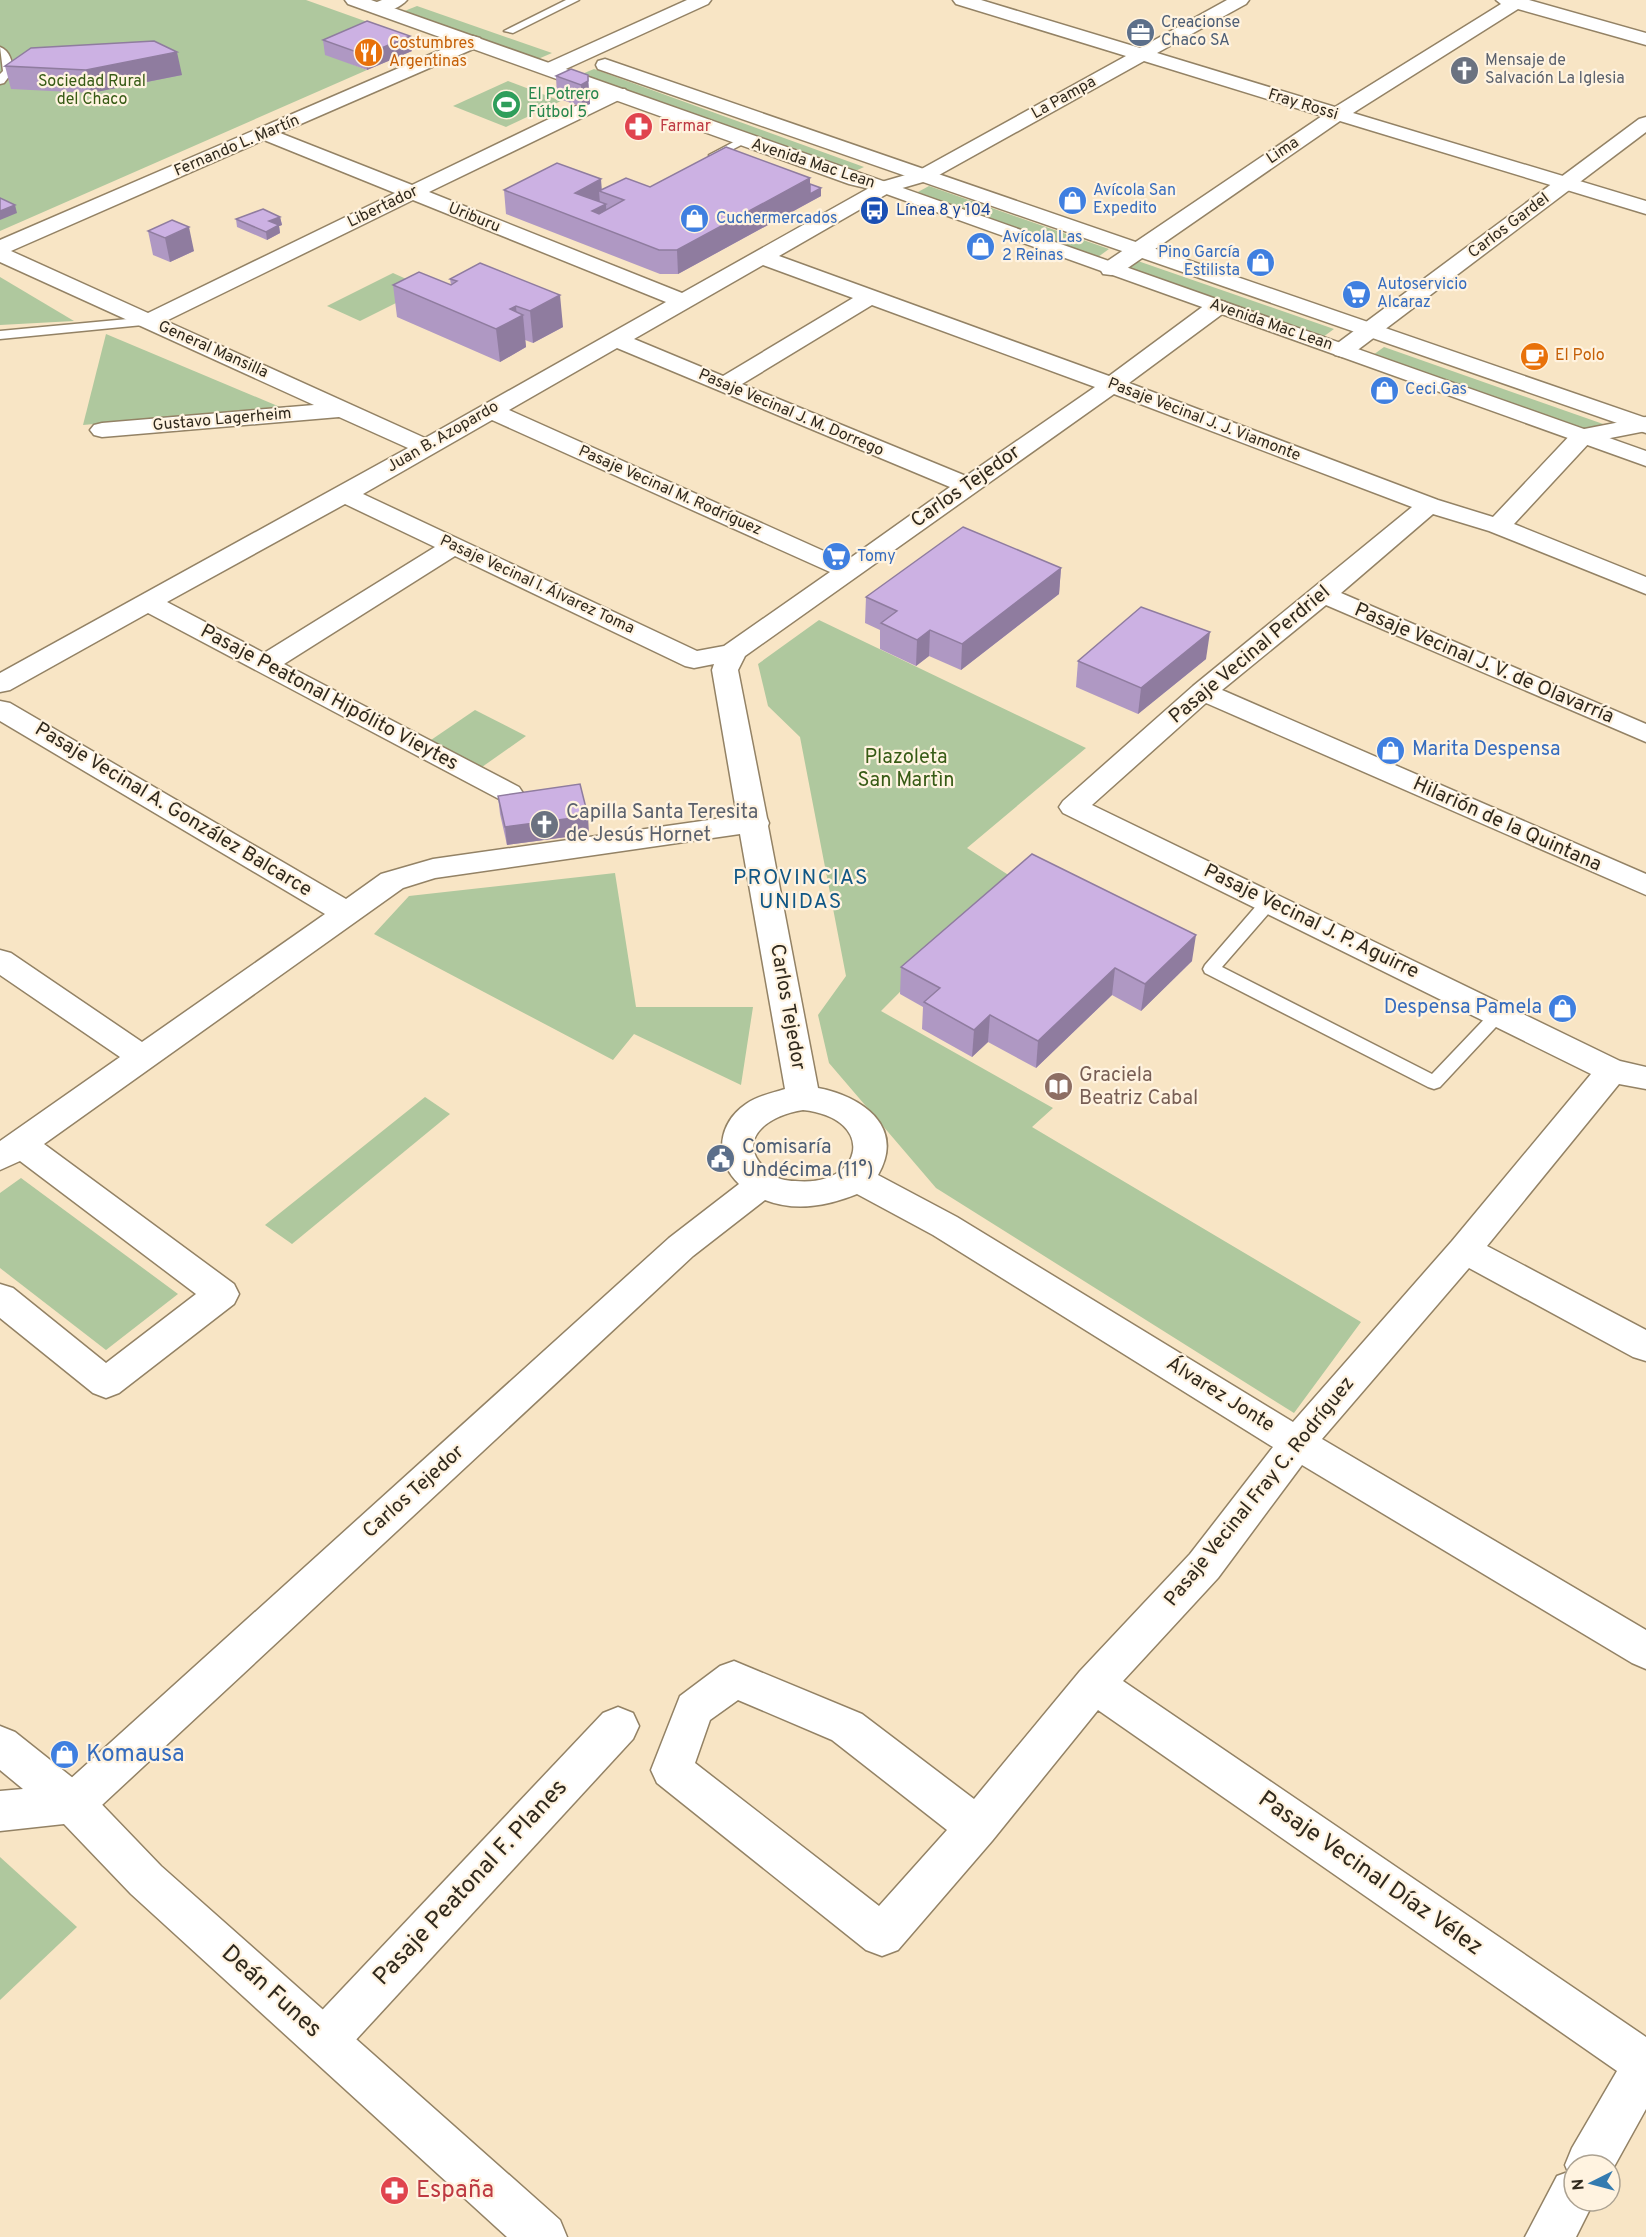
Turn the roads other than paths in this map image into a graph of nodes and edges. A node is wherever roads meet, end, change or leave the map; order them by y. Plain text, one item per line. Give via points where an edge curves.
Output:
1 (354, 0) edge
2 (398, 0) edge
3 (574, 0) edge
4 (702, 0) edge
5 (962, 0) edge
6 (1240, 0) edge
7 (1514, 1) edge
8 (378, 8) junction
9 (489, 24) dead end
10 (509, 31) junction
11 (529, 38) dead end
12 (1646, 39) edge
13 (473, 42) junction
14 (559, 48) dead end
15 (0, 50) edge
16 (1142, 55) junction
17 (579, 56) junction
18 (550, 69) junction
19 (0, 81) edge
20 (618, 93) junction
21 (1336, 115) junction
22 (1646, 123) edge
23 (265, 134) junction
24 (743, 140) junction
25 (714, 155) edge
26 (923, 176) junction
27 (1566, 183) junction
28 (885, 187) junction
29 (412, 194) junction
30 (1646, 208) edge
31 (0, 248) edge
32 (1138, 251) junction
33 (0, 254) edge
34 (762, 256) junction
35 (1111, 268) junction
36 (869, 297) junction
37 (683, 301) junction
38 (1217, 307) junction
39 (149, 321) junction
40 (1369, 331) junction
41 (0, 335) edge
42 (615, 339) junction
43 (1343, 350) junction
44 (1112, 384) junction
45 (723, 385) junction
46 (343, 409) junction
47 (491, 411) junction
48 (1645, 425) edge
49 (102, 430) dead end
50 (1582, 436) junction
51 (425, 447) junction
52 (1646, 459) edge
53 (968, 486) junction
54 (344, 494) junction
55 (1429, 505) junction
56 (1498, 526) junction
57 (454, 546) junction
58 (849, 571) junction
59 (1646, 586) edge
60 (1321, 594) junction
61 (149, 603) junction
62 (733, 651) junction
63 (265, 664) junction
64 (0, 684) edge
65 (1203, 692) junction
66 (0, 709) edge
67 (1646, 734) edge
68 (509, 793) edge
69 (1073, 807) joint
70 (754, 824) junction
71 (1646, 885) edge
72 (1269, 902) junction
73 (345, 912) junction
74 (0, 960) edge
75 (1499, 1014) junction
76 (142, 1057) junction
77 (1629, 1075) edge
78 (803, 1098) junction
79 (10, 1151) edge
80 (856, 1178) junction
81 (761, 1185) junction
82 (1464, 1250) junction
83 (0, 1298) edge
84 (1646, 1347) edge
85 (1297, 1443) junction
86 (1646, 1651) edge
87 (1094, 1684) junction
88 (618, 1726) dead end
89 (0, 1744) edge
90 (73, 1804) junction
91 (0, 1811) edge
92 (976, 1827) junction
93 (325, 2040) junction
94 (1646, 2064) edge
95 (1596, 2153) edge
96 (1563, 2213) edge
97 (543, 2237) edge
98 (1549, 2237) edge

1 - 8 street, Avenida Mac Lean
2 - 8 street
3 - 10 lane
4 - 17 street
5 - 16 street, Fray Rossi
6 - 16 street, La Pampa
7 - 12 street
7 - 21 street, Lima
8 - 13 street, Avenida Mac Lean
9 - 10 street
10 - 11 street
13 - 18 street, Avenida Mac Lean
13 - 23 street, Fernando L. Martín
14 - 17 street, Avenida Mac Lean
15 - 19 lane via 7,59 8,71
16 - 21 street, Fray Rossi
16 - 26 street, La Pampa
17 - 18 street
17 - 26 street, Avenida Mac Lean
18 - 20 street, Avenida Mac Lean
20 - 24 street, Avenida Mac Lean
20 - 29 street, Libertador
21 - 27 street, Fray Rossi
21 - 32 street, Lima
22 - 27 street, Carlos Gardel
23 - 29 street, Uriburu
23 - 31 street, Fernando L. Martín
24 - 25 lane
24 - 28 street, Avenida Mac Lean
26 - 28 street, La Pampa
26 - 32 street, Avenida Mac Lean
27 - 30 street, Fray Rossi
27 - 40 street, Carlos Gardel
28 - 34 street, Juan B. Azopardo
28 - 35 street, Avenida Mac Lean
29 - 37 street, Uriburu
29 - 39 street, Libertador
32 - 35 street, Lima
32 - 40 street, Avenida Mac Lean
33 - 39 street, General Mansilla
34 - 36 street, Pasaje Vecinal J. J. Viamonte
34 - 37 street, Juan B. Azopardo
35 - 38 street, Avenida Mac Lean
36 - 44 street, Pasaje Vecinal J. J. Viamonte
36 - 45 street
37 - 42 street, Juan B. Azopardo
38 - 43 street, Avenida Mac Lean
38 - 44 street, Carlos Tejedor
39 - 41 lane
39 - 46 street, General Mansilla
40 - 43 street, Carlos Gardel
40 - 48 street, Avenida Mac Lean
42 - 45 street, Pasaje Vecinal J. M. Dorrego
42 - 47 street, Juan B. Azopardo
43 - 50 street, Avenida Mac Lean
44 - 53 street, Carlos Tejedor
44 - 55 street, Pasaje Vecinal J. J. Viamonte
45 - 53 street, Pasaje Vecinal J. M. Dorrego
46 - 49 street, Gustavo Lagerheim
46 - 51 street, General Mansilla
47 - 51 street, Juan B. Azopardo
47 - 58 street, Pasaje Vecinal M. Rodríguez
48 - 50 street
50 - 52 street, Avenida Mac Lean
50 - 56 street
51 - 54 street, Juan B. Azopardo
53 - 58 street, Carlos Tejedor
54 - 57 street, Pasaje Vecinal I. Álvarez Toma
54 - 61 street, Juan B. Azopardo
55 - 56 street, Pasaje Vecinal J. J. Viamonte
55 - 60 street, Pasaje Vecinal Perdriel
56 - 59 street, Pasaje Vecinal J. J. Viamonte
57 - 62 street, Pasaje Vecinal I. Álvarez Toma via 694,660
57 - 63 street
58 - 62 street, Carlos Tejedor
60 - 65 street, Pasaje Vecinal Perdriel
60 - 67 street, Pasaje Vecinal J. V. de Olavarría
61 - 63 street, Pasaje Peatonal Hipólito Vieytes
61 - 64 street, Juan B. Azopardo
62 - 70 street, Carlos Tejedor via 725,670
63 - 68 street, Pasaje Peatonal Hipólito Vieytes
65 - 69 street, Pasaje Vecinal Perdriel
65 - 71 street, Hilarión de la Quintana
66 - 73 street, Pasaje Vecinal A. González Balcarce
69 - 72 street, Pasaje Vecinal J. P. Aguirre
70 - 73 street via 433,869 392,881
70 - 78 street, Carlos Tejedor
72 - 75 street, Pasaje Vecinal J. P. Aguirre
72 - 75 lane via 1211,969 1434,1083
73 - 76 street
74 - 76 street
75 - 77 street, Pasaje Vecinal J. P. Aguirre
76 - 79 street
77 - 82 street, Pasaje Vecinal Fray C. Rodríguez
78 - 80 street via 839,1105 864,1125 871,1152
78 - 81 street via 785,1100 755,1113 744,1124 736,1150 748,1175
79 - 83 street via 221,1294 106,1383
80 - 81 street via 835,1190 810,1196 776,1192
80 - 85 street, Álvarez Jonte via 945,1226
81 - 90 street, Carlos Tejedor via 681,1247
82 - 84 street
82 - 85 street, Pasaje Vecinal Fray C. Rodríguez
85 - 86 street, Álvarez Jonte
85 - 87 street, Pasaje Vecinal Fray C. Rodríguez via 1204,1566
87 - 92 street, Pasaje Vecinal Fray C. Rodríguez
87 - 94 street, Pasaje Vecinal Díaz Vélez
88 - 93 street, Pasaje Peatonal F. Planes
89 - 90 street, Deán Funes
90 - 91 street
90 - 93 street, Deán Funes via 146,1880
92 - 92 street, Pasaje Vecinal Fray C. Rodríguez via 847,1727 734,1679 694,1709 672,1770 882,1935
93 - 97 street, Deán Funes
94 - 95 street
96 - 98 street

